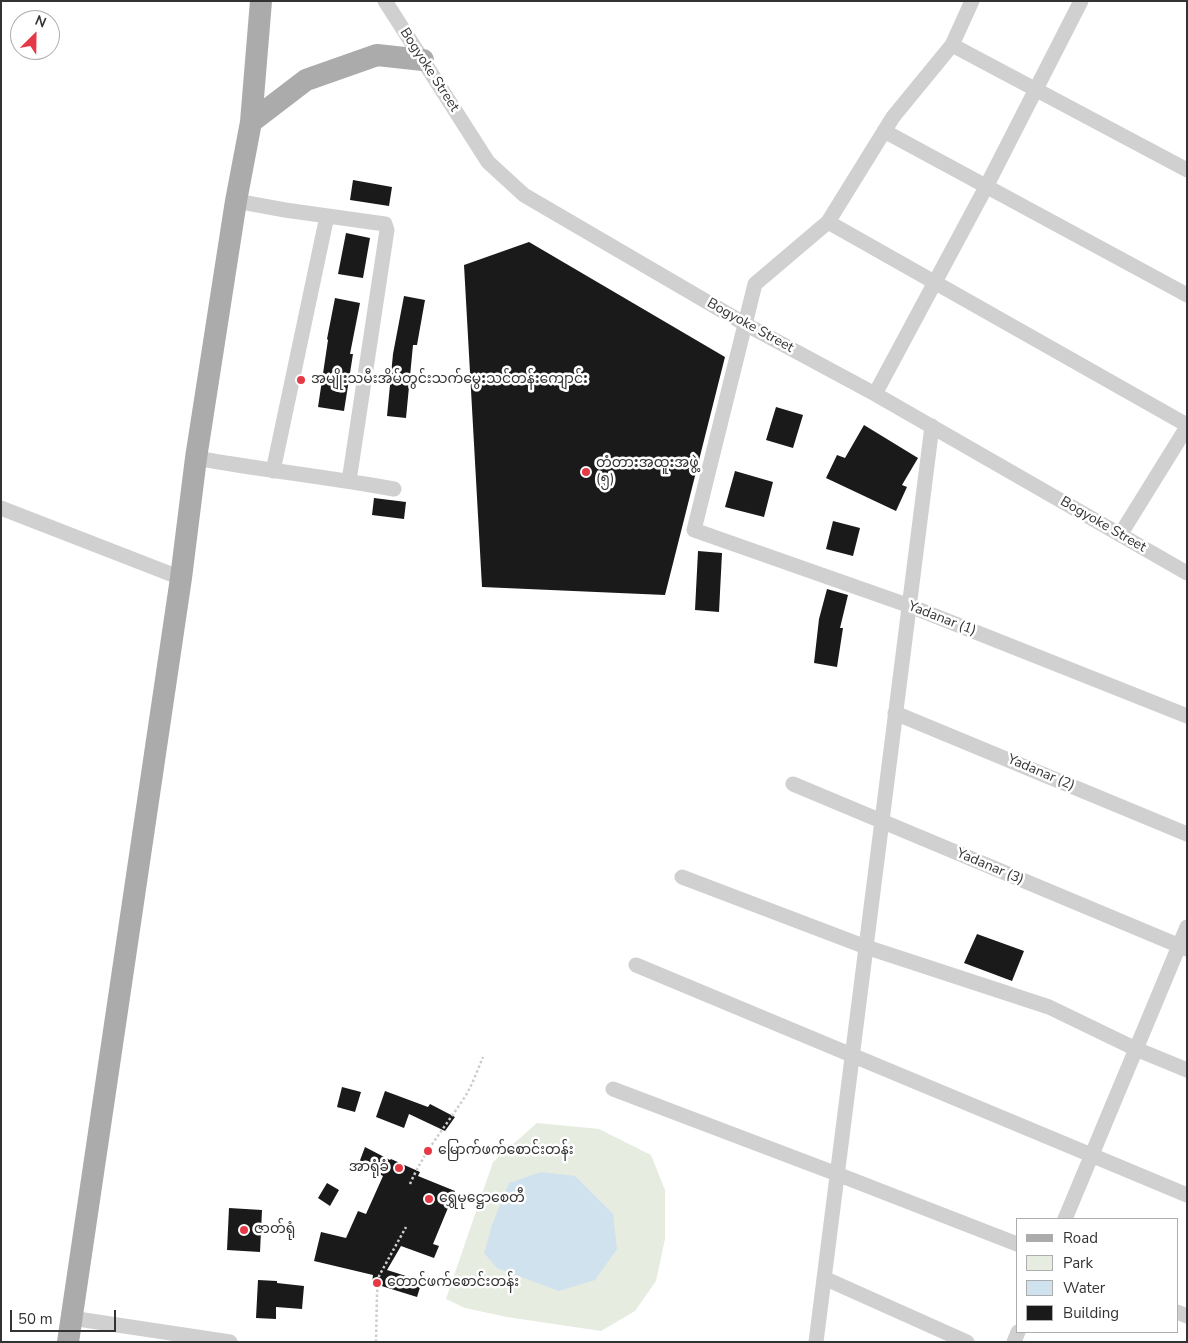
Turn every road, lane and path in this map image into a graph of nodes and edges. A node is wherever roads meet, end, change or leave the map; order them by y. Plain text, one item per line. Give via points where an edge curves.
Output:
1 (261, 1) edge
2 (385, 1) edge
3 (972, 1) edge
4 (1081, 1) edge
5 (952, 45) junction
6 (423, 60) junction
7 (1035, 89) junction
8 (251, 122) junction
9 (884, 131) junction
10 (1187, 170) edge
11 (986, 186) junction
12 (236, 201) junction
13 (327, 216) junction
14 (828, 222) junction
15 (935, 282) junction
16 (1187, 296) edge
17 (745, 324) junction
18 (875, 394) junction
19 (932, 426) junction
20 (1187, 426) edge
21 (196, 458) junction
22 (274, 471) junction
23 (349, 481) junction
24 (394, 489) dead end
25 (1, 508) edge
26 (1120, 535) junction
27 (1187, 573) edge
28 (181, 578) junction
29 (910, 606) junction
30 (896, 713) junction
31 (1187, 716) edge
32 (793, 784) dead end
33 (882, 822) junction
34 (1187, 834) edge
35 (682, 877) dead end
36 (1187, 927) edge
37 (866, 947) junction
38 (1183, 947) edge
39 (636, 965) dead end
40 (1136, 1049) junction
41 (852, 1055) junction
42 (483, 1057) dead end
43 (1187, 1070) edge
44 (613, 1089) dead end
45 (1092, 1155) junction
46 (837, 1174) junction
47 (410, 1184) dead end
48 (1187, 1195) edge
49 (1065, 1218) edge
50 (406, 1227) dead end
51 (1016, 1244) edge
52 (824, 1278) junction
53 (71, 1318) junction
54 (68, 1342) edge
55 (230, 1342) edge
56 (376, 1342) edge
57 (816, 1342) edge
58 (967, 1342) edge

1 - 8 main road
2 - 6 street, Bogyoke Street
3 - 5 street
4 - 7 street
5 - 7 street
5 - 9 street
6 - 8 main road via 377,55 306,80
6 - 17 street, Bogyoke Street via 488,162 524,195
7 - 10 street
7 - 11 street
8 - 12 main road
9 - 11 street
9 - 14 street
11 - 15 street
11 - 16 street
12 - 13 street
12 - 21 main road
13 - 22 street
13 - 23 street via 385,224 387,230
14 - 15 street
14 - 17 street via 755,284
15 - 18 street
15 - 20 street
17 - 18 street, Bogyoke Street
17 - 29 street, Yadanar (1) via 694,530
18 - 19 street, Bogyoke Street
19 - 26 street, Bogyoke Street
19 - 29 street
20 - 26 street
21 - 22 street
21 - 28 main road
22 - 23 street
23 - 24 street
25 - 28 street
26 - 27 street, Bogyoke Street
28 - 53 main road
29 - 30 street
29 - 31 street, Yadanar (1)
30 - 33 street
30 - 34 street, Yadanar (2)
32 - 33 street, Yadanar (3)
33 - 37 street
33 - 38 street, Yadanar (3)
35 - 37 street
36 - 38 street
37 - 40 street via 1049,1007
37 - 41 street
38 - 40 street
39 - 41 street
40 - 43 street
40 - 45 street
41 - 45 street
41 - 46 street
42 - 47 path via 466,1095 430,1146
44 - 46 street
45 - 48 street
45 - 49 street
46 - 51 street
46 - 52 street
50 - 56 path via 379,1276
52 - 57 street
52 - 58 street
53 - 54 main road
53 - 55 street

